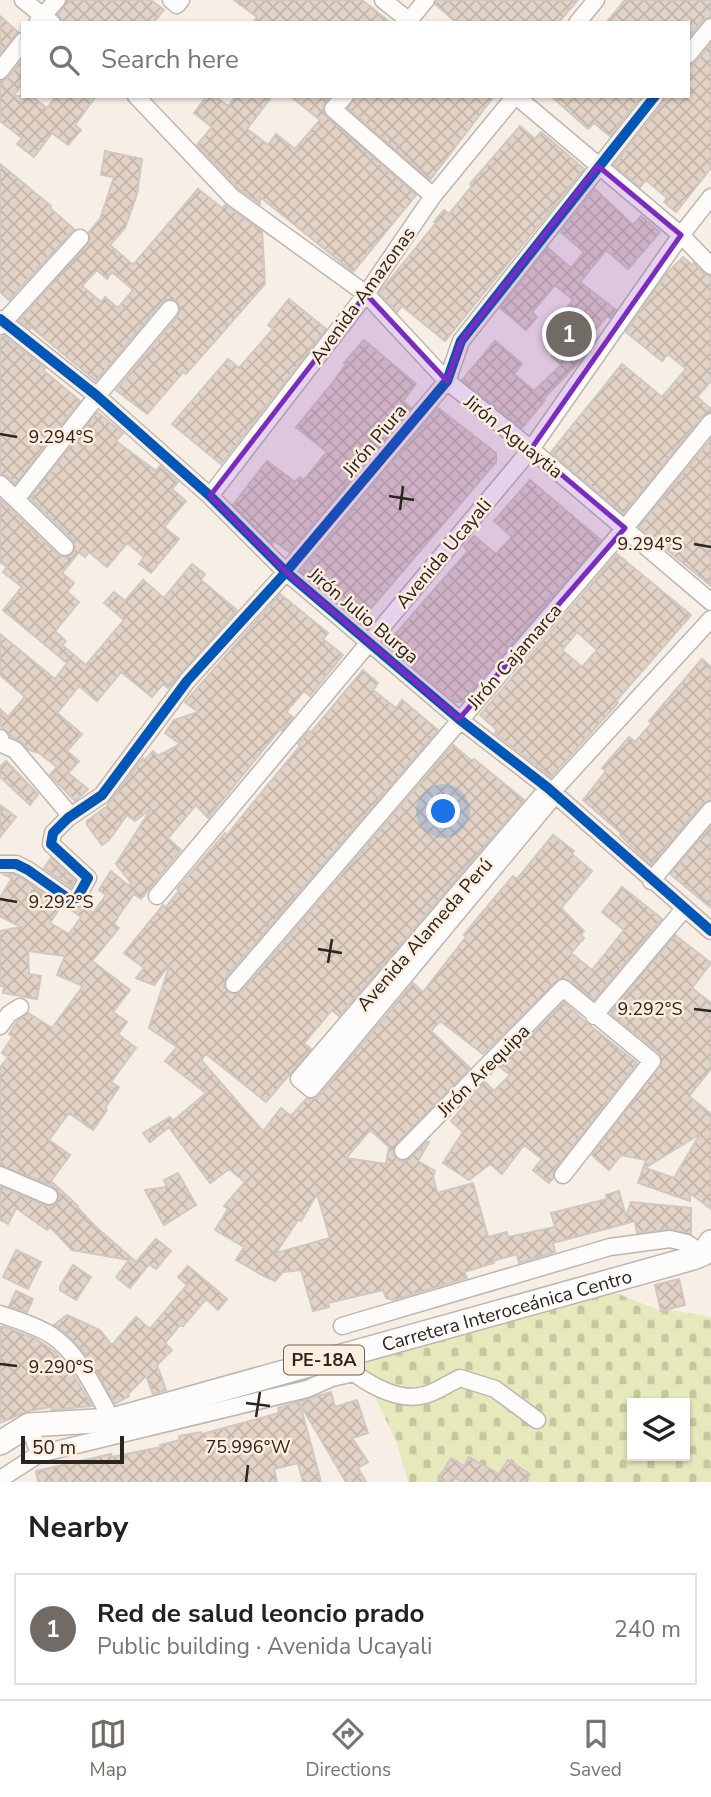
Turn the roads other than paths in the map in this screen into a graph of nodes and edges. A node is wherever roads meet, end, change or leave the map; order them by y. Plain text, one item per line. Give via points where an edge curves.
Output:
1 (23, 0) edge
2 (57, 0) edge
3 (383, 0) edge
4 (426, 0) edge
5 (596, 0) edge
6 (44, 20) edge
7 (408, 21) edge
8 (410, 21) edge
9 (579, 21) edge
10 (711, 27) edge
11 (21, 44) edge
12 (690, 53) edge
13 (0, 71) edge
14 (138, 98) edge
15 (343, 98) edge
16 (513, 98) edge
17 (517, 98) edge
18 (652, 98) edge
19 (598, 166) junction
20 (433, 196) junction
21 (711, 197) edge
22 (681, 234) junction
23 (80, 239) dead end
24 (711, 265) edge
25 (366, 294) junction
26 (170, 309) dead end
27 (1, 322) edge
28 (447, 382) junction
29 (97, 396) junction
30 (711, 422) edge
31 (530, 449) junction
32 (0, 484) edge
33 (210, 496) junction
34 (17, 498) junction
35 (625, 528) junction
36 (65, 547) dead end
37 (286, 572) junction
38 (711, 602) edge
39 (711, 619) edge
40 (369, 642) junction
41 (459, 719) junction
42 (0, 738) edge
43 (552, 792) junction
44 (711, 810) edge
45 (71, 816) junction
46 (0, 864) edge
47 (651, 881) junction
48 (157, 896) dead end
49 (684, 909) junction
50 (711, 931) edge
51 (233, 984) dead end
52 (20, 1007) dead end
53 (594, 1016) junction
54 (0, 1026) edge
55 (305, 1084) dead end
56 (403, 1151) dead end
57 (0, 1175) edge
58 (563, 1175) dead end
59 (50, 1196) dead end
60 (707, 1248) edge
61 (0, 1314) edge
62 (342, 1326) dead end
63 (112, 1420) junction
64 (537, 1420) dead end
65 (29, 1424) junction
66 (0, 1443) edge
67 (39, 1454) junction
68 (2, 1473) edge

1 - 6 street
2 - 6 street
3 - 7 street
4 - 8 street
5 - 9 street
10 - 12 street
11 - 13 street
14 - 25 street, Jirón Aguaytia via 232,197
15 - 20 street via 334,109
16 - 20 street, Avenida Amazonas
17 - 19 street
18 - 19 street, Jirón Piura
19 - 22 street
19 - 28 street, Jirón Piura via 461,341
20 - 25 street, Avenida Amazonas
21 - 22 street, Avenida Ucayali
22 - 24 street
22 - 31 street, Avenida Ucayali
23 - 27 street
25 - 28 street, Jirón Aguaytia
25 - 33 street, Avenida Amazonas
26 - 29 street
27 - 29 street, Jirón Julio Burga
28 - 31 street, Jirón Aguaytia
28 - 37 street, Jirón Piura
29 - 33 street, Jirón Julio Burga
29 - 34 street
30 - 35 street, Jirón Cajamarca
31 - 35 street, Jirón Aguaytia
31 - 40 street, Avenida Ucayali
32 - 34 street
33 - 37 street, Jirón Julio Burga
34 - 36 street
35 - 38 street, Jirón Aguaytia
35 - 41 street, Jirón Cajamarca
37 - 40 street, Jirón Julio Burga
37 - 45 street, Jirón Piura via 187,681 102,795
39 - 43 street, Avenida Alameda Perú
40 - 41 street, Jirón Julio Burga
40 - 48 street, Avenida Ucayali
41 - 43 street, Jirón Julio Burga
41 - 51 street, Jirón Cajamarca
42 - 45 street
43 - 47 street, Jirón Julio Burga
43 - 55 street, Avenida Alameda Perú
44 - 47 street
45 - 46 street, Jirón Piura via 53,833 51,844 88,878 78,898 69,899 16,864
47 - 49 street, Jirón Julio Burga
49 - 50 street, Jirón Julio Burga
49 - 53 street
52 - 54 street
53 - 56 street, Jirón Arequipa via 563,988
53 - 58 street via 652,1061
57 - 59 street
60 - 62 street via 670,1239 610,1247
60 - 63 highway, Carretera Interoceánica Centro / PE-18A via 648,1270
61 - 63 street via 53,1337 71,1355
63 - 65 highway, Carretera Interoceánica Centro / PE-18A
64 - 67 street via 495,1389 460,1378 424,1396 403,1396 373,1388 354,1373 307,1389
65 - 66 highway
65 - 67 street
67 - 68 street

